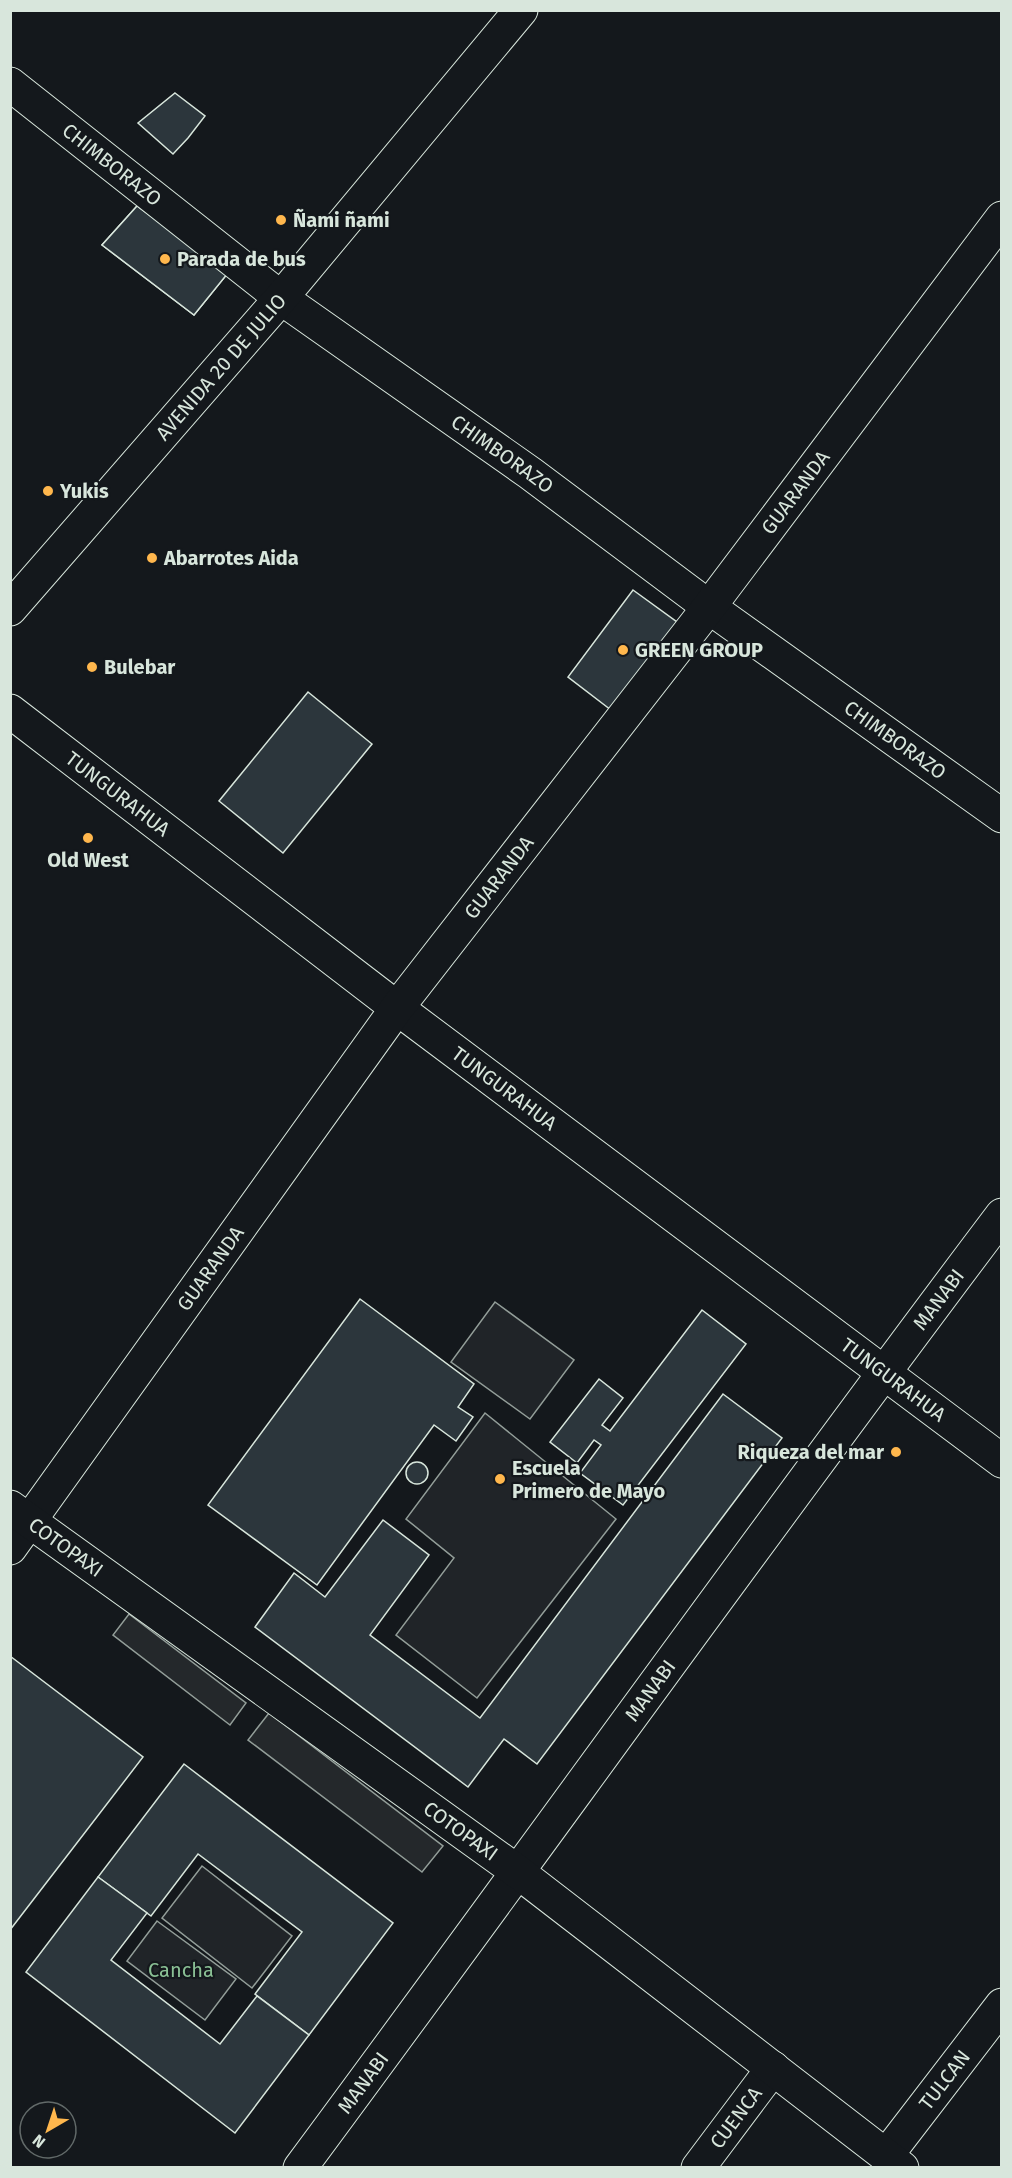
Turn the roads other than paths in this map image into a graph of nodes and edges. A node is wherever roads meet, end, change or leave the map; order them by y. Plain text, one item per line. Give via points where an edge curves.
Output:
1 (521, 10) edge
2 (10, 84) edge
3 (1002, 218) edge
4 (281, 298) junction
5 (709, 608) junction
6 (10, 609) edge
7 (10, 711) edge
8 (1002, 816) edge
9 (397, 1008) junction
10 (1002, 1215) edge
11 (883, 1372) junction
12 (1002, 1461) edge
13 (20, 1514) edge
14 (10, 1548) edge
15 (518, 1872) junction
16 (1002, 2005) edge
17 (773, 2068) junction
18 (894, 2162) edge
19 (300, 2168) edge
20 (698, 2168) edge

1 - 4 street, AVENIDA 20 DE JULIO
2 - 4 street, CHIMBORAZO
3 - 5 street, GUARANDA
4 - 5 street, CHIMBORAZO via 530,473
4 - 6 street, AVENIDA 20 DE JULIO
5 - 8 street, CHIMBORAZO
5 - 9 street, GUARANDA
7 - 9 street, TUNGURAHUA
9 - 11 street, TUNGURAHUA
9 - 13 street, GUARANDA
10 - 11 street, MANABI
11 - 12 street, TUNGURAHUA
11 - 15 street, MANABI
13 - 14 street, GUARANDA
13 - 15 street, COTOPAXI
15 - 17 street, COTOPAXI
15 - 19 street, MANABI
16 - 18 street, TULCAN
17 - 18 street, COTOPAXI
17 - 20 street, CUENCA

